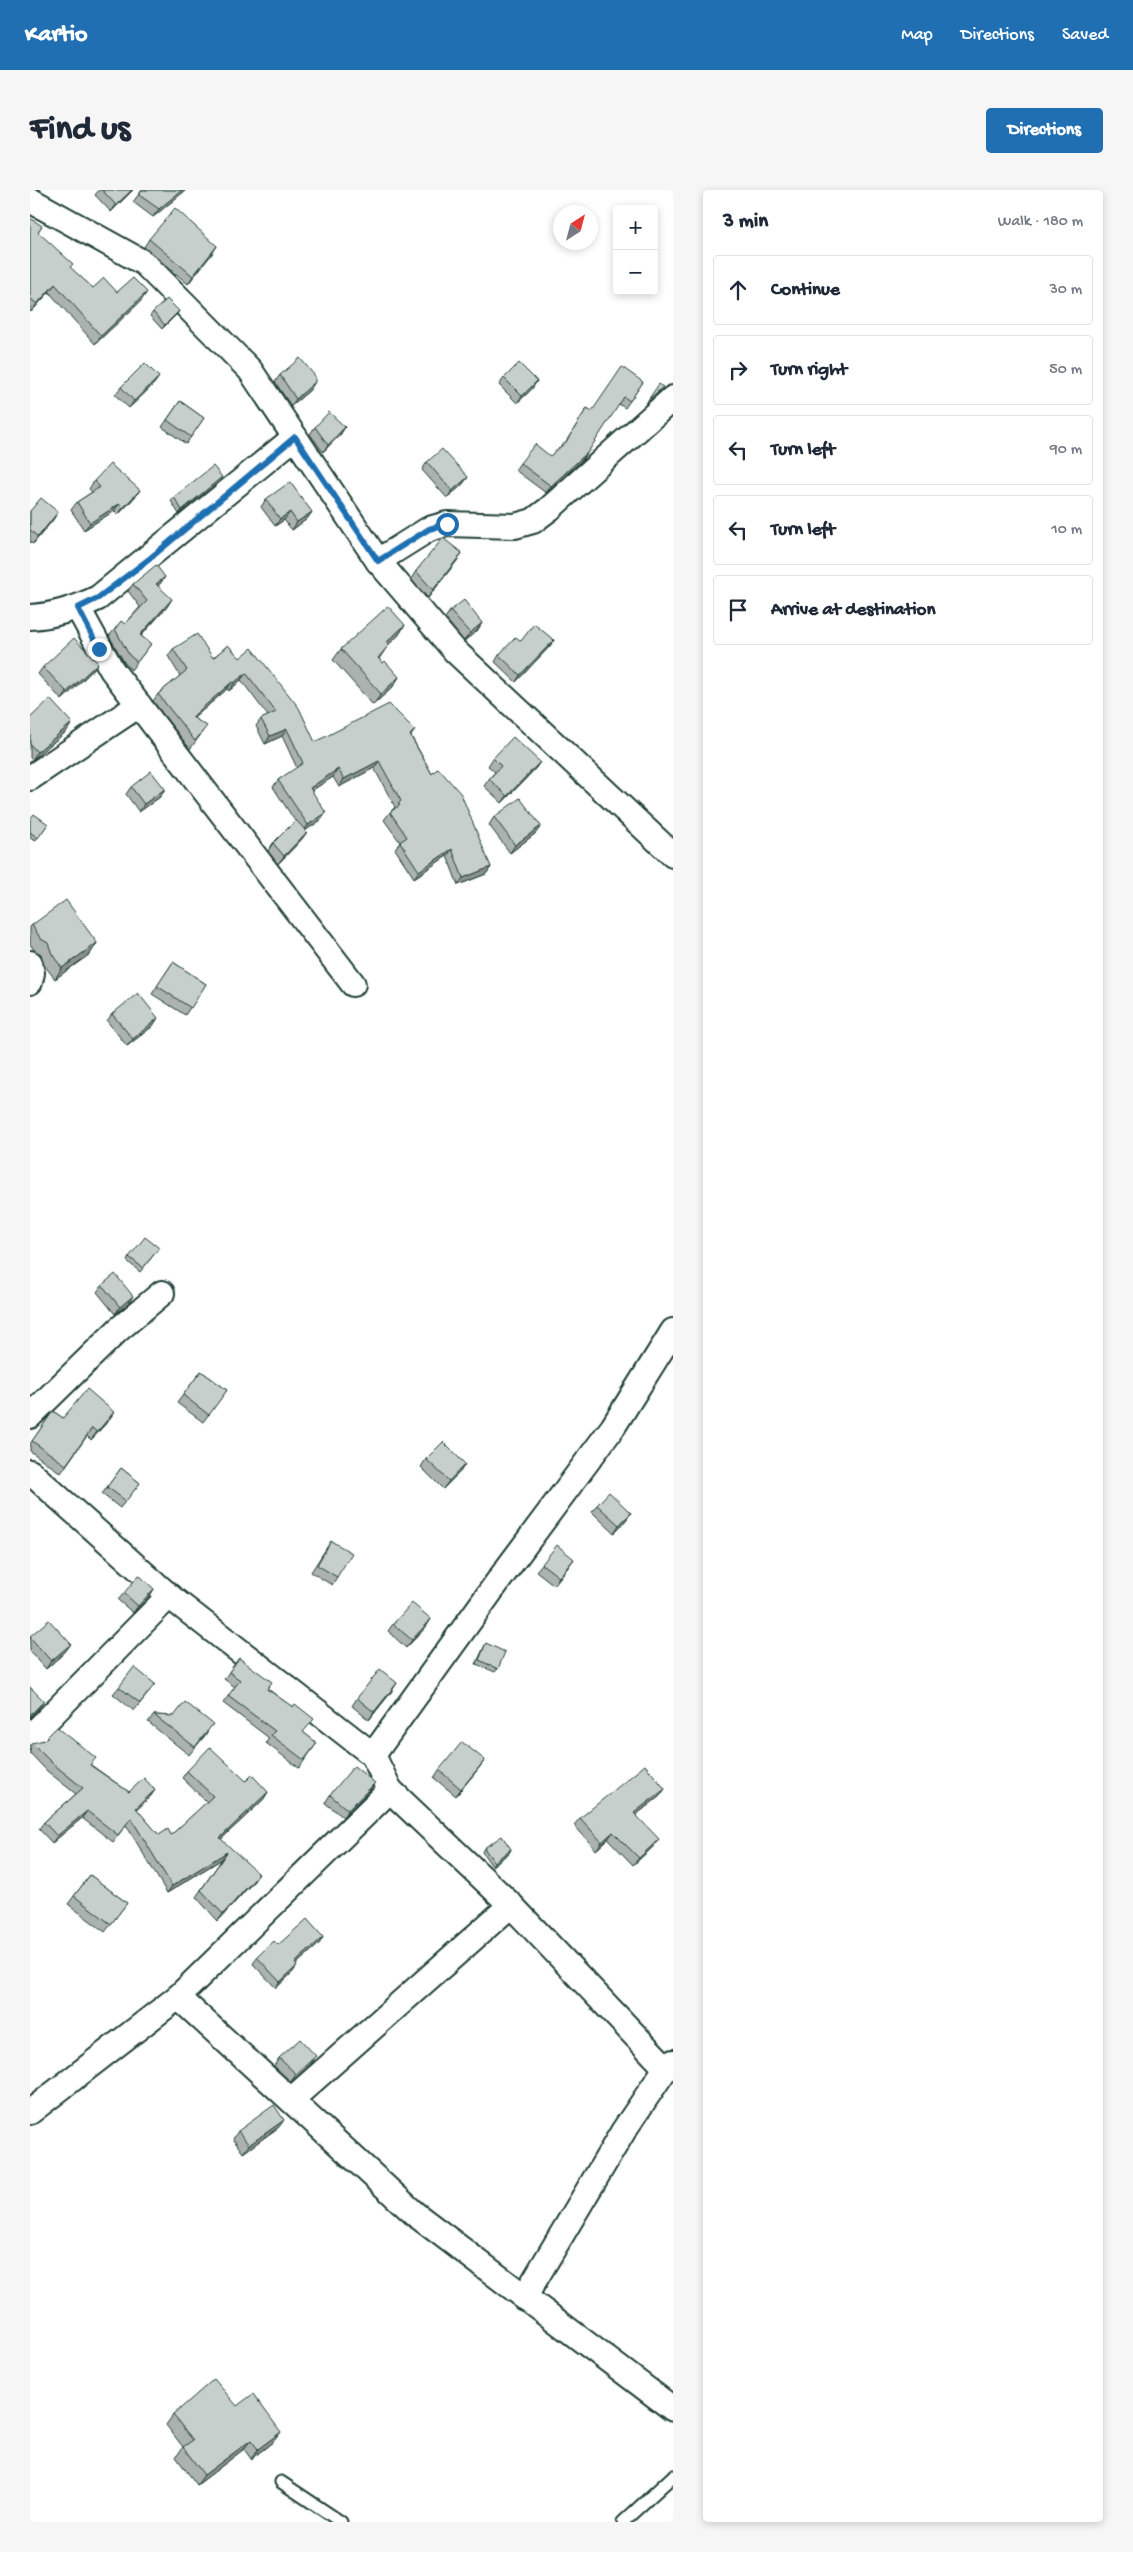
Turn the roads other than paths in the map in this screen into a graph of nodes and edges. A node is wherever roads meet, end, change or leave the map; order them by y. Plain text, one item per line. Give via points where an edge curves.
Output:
1 (30, 200) edge
2 (673, 398) edge
3 (295, 437) junction
4 (378, 561) junction
5 (78, 608) junction
6 (30, 616) edge
7 (139, 705) junction
8 (30, 778) edge
9 (673, 855) edge
10 (30, 963) edge
11 (30, 982) edge
12 (352, 984) dead end
13 (162, 1293) dead end
14 (673, 1331) edge
15 (30, 1416) edge
16 (30, 1472) edge
17 (169, 1596) junction
18 (30, 1737) edge
19 (373, 1756) junction
20 (390, 1790) junction
21 (511, 1905) junction
22 (178, 1997) junction
23 (669, 2065) edge
24 (290, 2100) junction
25 (30, 2112) edge
26 (524, 2298) junction
27 (673, 2409) edge
28 (673, 2476) edge
29 (281, 2482) dead end
30 (341, 2522) edge
31 (623, 2522) edge

1 - 3 street via 144,263 250,370
2 - 4 street via 533,521 515,526 447,524 429,529
3 - 4 street
3 - 5 street via 148,560 98,598
4 - 9 street via 455,651
5 - 6 street
5 - 7 street via 112,670
7 - 8 street
7 - 12 street
10 - 11 street
13 - 15 street via 118,1330
14 - 19 street via 613,1427 506,1569
16 - 17 street
17 - 18 street
17 - 19 street
19 - 20 street
20 - 21 street
20 - 22 street
21 - 23 street
21 - 24 street
22 - 24 street
22 - 25 street
23 - 26 street via 624,2130
24 - 26 street via 414,2214
26 - 27 street
28 - 31 lane
29 - 30 lane

